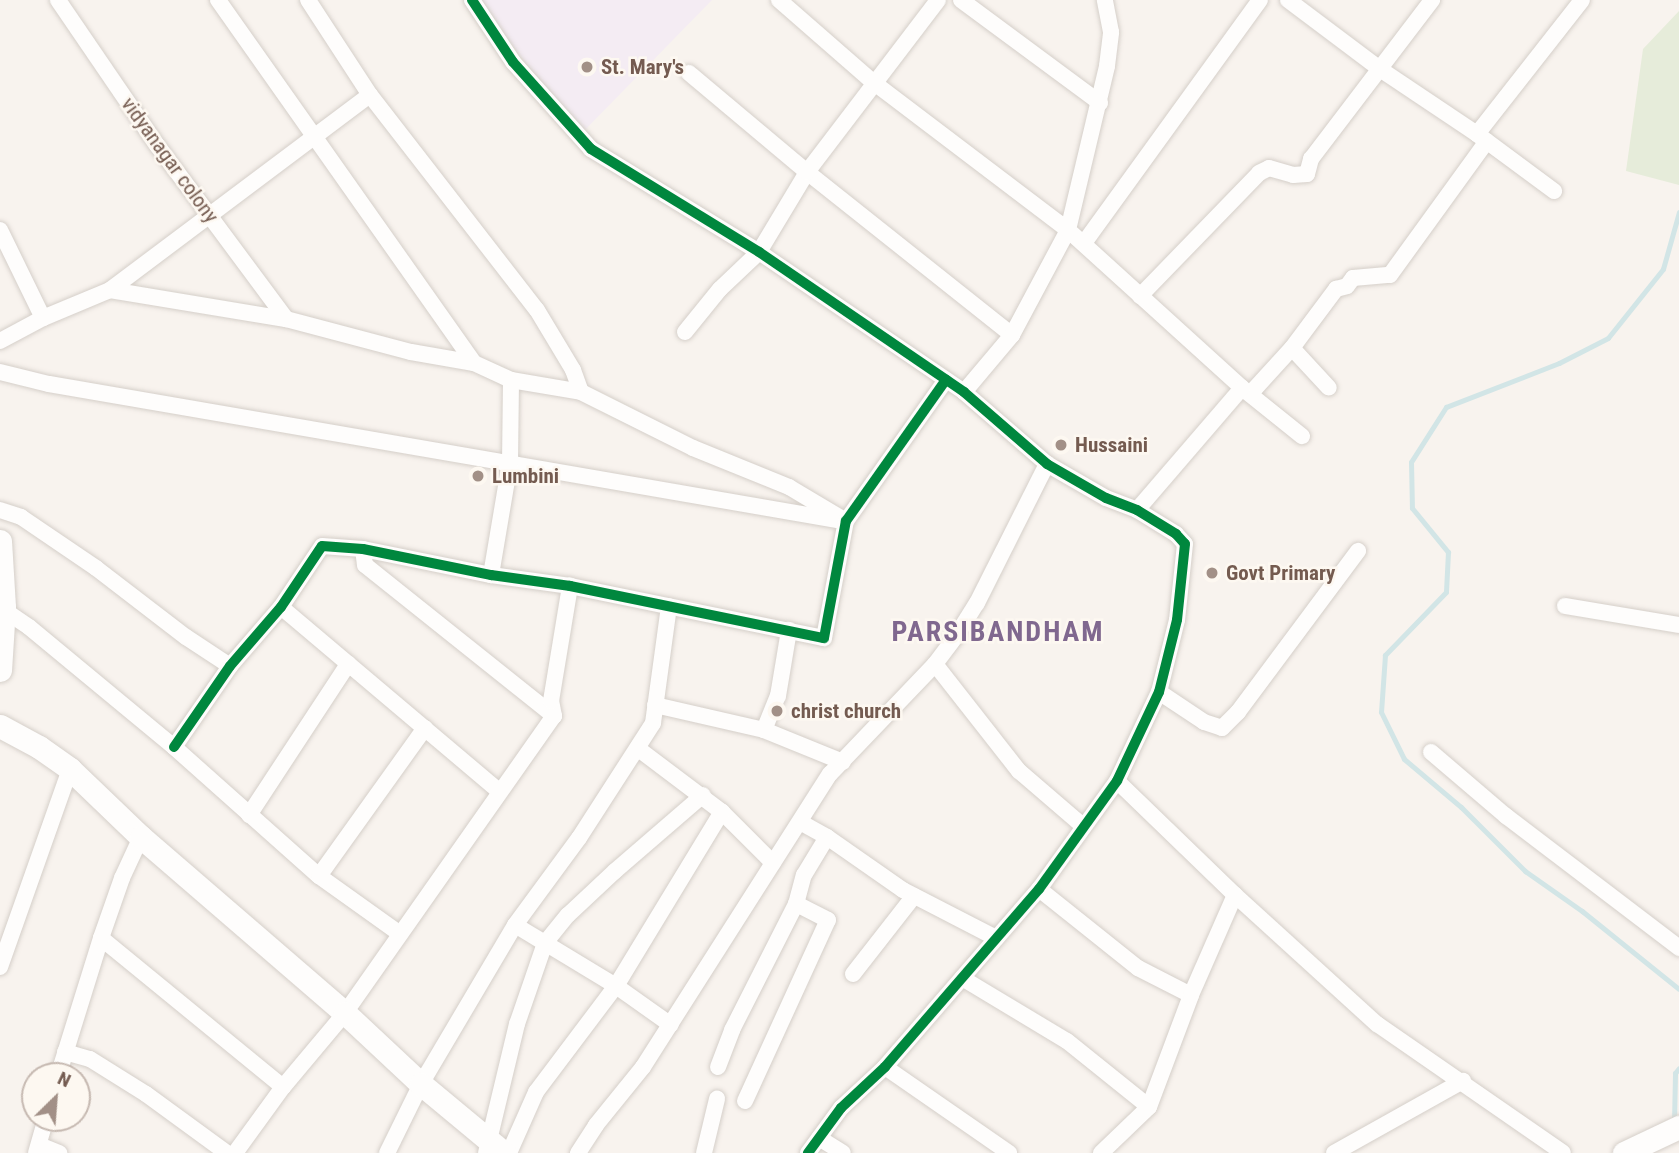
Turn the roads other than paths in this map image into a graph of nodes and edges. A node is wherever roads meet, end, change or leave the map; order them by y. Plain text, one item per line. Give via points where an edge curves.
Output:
1 (58, 0) edge
2 (218, 0) edge
3 (308, 0) edge
4 (472, 0) edge
5 (779, 0) edge
6 (938, 0) edge
7 (961, 0) edge
8 (1105, 0) edge
9 (1259, 0) edge
10 (1288, 0) edge
11 (1432, 0) edge
12 (1582, 0) edge
13 (1380, 69) junction
14 (689, 73) dead end
15 (873, 82) junction
16 (370, 95) junction
17 (1100, 103) junction
18 (314, 135) junction
19 (1482, 137) junction
20 (807, 172) junction
21 (1554, 191) dead end
22 (209, 215) junction
23 (0, 230) edge
24 (1068, 230) junction
25 (1084, 243) junction
26 (759, 252) junction
27 (110, 290) junction
28 (1140, 296) junction
29 (43, 318) junction
30 (286, 319) junction
31 (685, 332) dead end
32 (1012, 335) junction
33 (0, 341) edge
34 (1292, 348) junction
35 (474, 363) junction
36 (0, 372) edge
37 (511, 380) junction
38 (946, 380) junction
39 (1329, 388) dead end
40 (1246, 391) junction
41 (582, 392) junction
42 (964, 392) junction
43 (1302, 436) dead end
44 (510, 463) junction
45 (1047, 464) junction
46 (0, 510) edge
47 (1138, 510) junction
48 (846, 521) junction
49 (0, 541) edge
50 (363, 549) junction
51 (1359, 551) dead end
52 (491, 575) junction
53 (570, 586) junction
54 (669, 606) junction
55 (1565, 606) dead end
56 (281, 607) junction
57 (4, 610) junction
58 (1679, 625) edge
59 (789, 630) junction
60 (348, 664) junction
61 (935, 664) junction
62 (230, 666) junction
63 (0, 670) edge
64 (1159, 692) junction
65 (655, 705) junction
66 (554, 716) junction
67 (0, 726) edge
68 (425, 727) junction
69 (764, 730) junction
70 (174, 747) junction
71 (637, 748) junction
72 (1432, 752) dead end
73 (842, 762) junction
74 (70, 769) junction
75 (1117, 781) junction
76 (499, 791) junction
77 (703, 795) junction
78 (722, 812) junction
79 (248, 816) junction
80 (800, 822) junction
81 (1083, 826) junction
82 (141, 836) junction
83 (827, 837) junction
84 (773, 863) junction
85 (319, 876) junction
86 (1040, 889) junction
87 (1235, 895) junction
88 (914, 896) junction
89 (796, 904) junction
90 (515, 925) junction
91 (398, 933) junction
92 (101, 938) junction
93 (996, 938) junction
94 (545, 943) junction
95 (1679, 948) edge
96 (0, 967) edge
97 (853, 974) dead end
98 (962, 978) junction
99 (616, 986) junction
100 (1191, 995) junction
101 (345, 1013) junction
102 (671, 1025) junction
103 (65, 1052) junction
104 (62, 1062) edge
105 (718, 1067) dead end
106 (886, 1067) junction
107 (1463, 1081) junction
108 (421, 1084) junction
109 (283, 1087) junction
110 (717, 1099) dead end
111 (745, 1101) dead end
112 (1149, 1107) junction
113 (1679, 1127) edge
114 (42, 1132) edge
115 (819, 1138) junction
116 (37, 1149) edge
117 (496, 1149) edge
118 (59, 1153) edge
119 (227, 1153) edge
120 (235, 1153) edge
121 (387, 1153) edge
122 (578, 1153) edge
123 (704, 1153) edge
124 (808, 1153) edge
125 (843, 1153) edge
126 (1009, 1153) edge
127 (1101, 1153) edge
128 (1334, 1153) edge
129 (1563, 1153) edge
130 (1624, 1153) edge

1 - 22 street, vidyanagar colony
2 - 18 street
3 - 16 street
4 - 26 street via 513,62 591,149
5 - 15 street
6 - 15 street
7 - 17 street
8 - 17 street via 1111,32
9 - 25 street
10 - 13 street
11 - 13 street
12 - 19 street
13 - 19 street
13 - 28 street via 1311,159 1307,174 1269,168 1259,173
14 - 20 street
15 - 20 street
15 - 24 street
16 - 18 street
16 - 41 street via 537,310
17 - 24 street
18 - 22 street
18 - 35 street
19 - 21 street
19 - 34 street via 1390,275 1353,278 1336,289
20 - 26 street
20 - 32 street
22 - 27 street
22 - 30 street, vidyanagar colony
23 - 29 street
24 - 25 street
24 - 32 street
25 - 28 street
26 - 31 street via 720,289
26 - 38 street
27 - 29 street
27 - 30 street
28 - 40 street
29 - 33 street
30 - 35 street via 411,352
32 - 42 street
34 - 39 street
34 - 40 street
35 - 37 street
36 - 44 street
37 - 41 street
37 - 44 street
38 - 42 street
38 - 48 street
40 - 43 street
40 - 47 street
41 - 48 street via 693,447 789,487
42 - 45 street
44 - 48 street
44 - 52 street
45 - 47 street via 1106,498
45 - 61 street via 977,603
46 - 62 street via 21,517 86,561
47 - 64 street via 1185,544 1177,620
48 - 59 street via 824,638
49 - 57 street
50 - 52 street
50 - 56 street via 323,546
50 - 66 street via 365,565
51 - 64 street via 1222,727 1204,722
52 - 53 street
53 - 54 street
53 - 66 street via 551,701
54 - 59 street
54 - 65 street
55 - 58 street
56 - 60 street
56 - 62 street
57 - 63 street
57 - 70 street
59 - 69 street via 778,696
60 - 68 street
60 - 79 street
61 - 73 street
61 - 81 street via 1019,771
62 - 70 street
64 - 75 street
65 - 69 street
65 - 71 street via 653,723
66 - 76 street
67 - 74 street
68 - 76 street
68 - 85 street
69 - 73 street
70 - 79 street
71 - 77 street
71 - 90 street
72 - 95 street via 1506,816
73 - 80 street
74 - 82 street
74 - 96 street
75 - 81 street
75 - 87 street
76 - 91 street
77 - 78 street
77 - 94 street via 568,915
78 - 84 street
78 - 99 street
79 - 85 street
80 - 83 street
80 - 84 street
81 - 86 street
82 - 92 street
82 - 101 street
83 - 88 street
83 - 89 street via 804,875
84 - 102 street
85 - 91 street
86 - 93 street
86 - 100 street via 1138,968
87 - 100 street
87 - 107 street via 1377,1024
88 - 93 street
88 - 97 street
89 - 105 street
89 - 111 street via 828,920
90 - 94 street
90 - 108 street
91 - 101 street
92 - 103 street
92 - 109 street
93 - 98 street
94 - 99 street
94 - 117 street via 517,1024
98 - 106 street
98 - 112 street via 1067,1041
99 - 102 street
99 - 117 street
100 - 112 street
101 - 108 street
101 - 109 street
102 - 122 street
103 - 104 street
103 - 119 street via 101,1066
106 - 115 street via 841,1108
106 - 126 street
107 - 128 street
107 - 129 street
108 - 117 street
108 - 121 street
109 - 120 street
110 - 123 street
112 - 127 street
113 - 130 street
114 - 116 street
115 - 124 street
115 - 125 street
116 - 118 street

